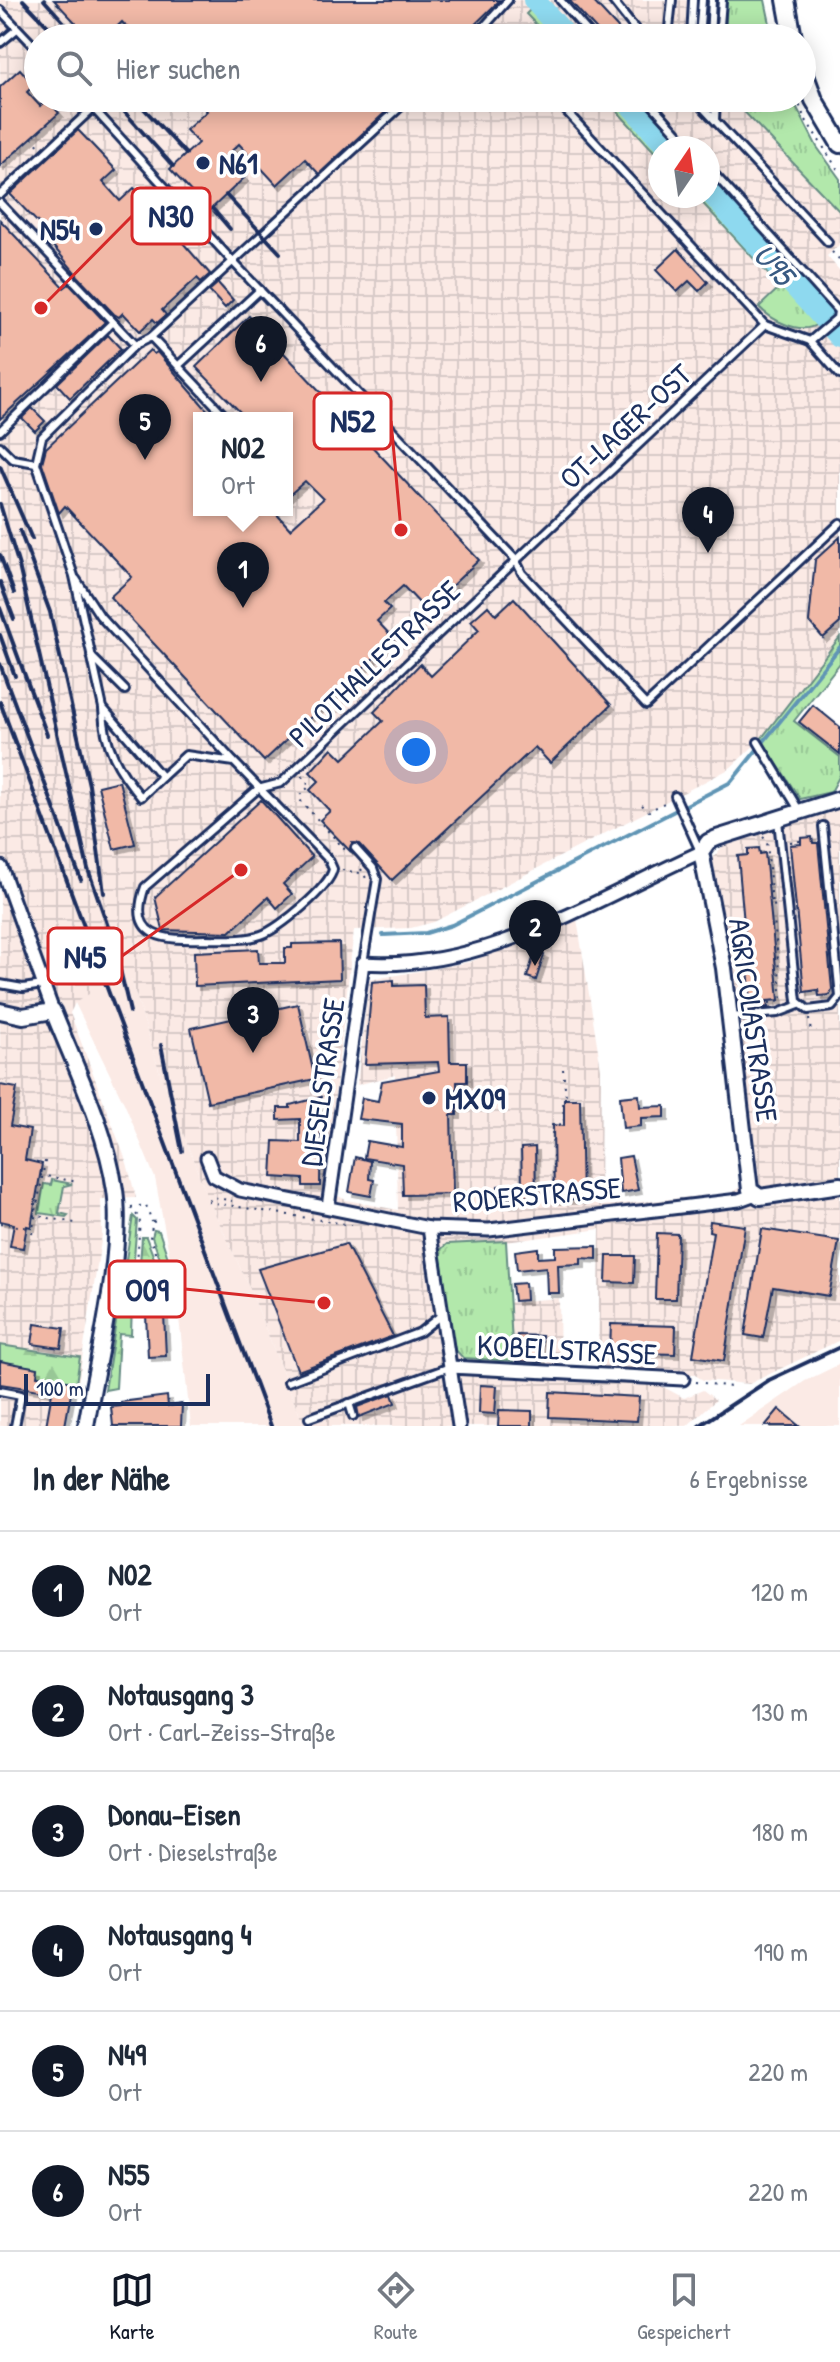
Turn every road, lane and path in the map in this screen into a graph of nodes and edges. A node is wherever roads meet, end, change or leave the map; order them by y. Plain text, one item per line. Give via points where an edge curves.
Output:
1 (508, 0) edge
2 (560, 0) edge
3 (612, 0) edge
4 (672, 0) edge
5 (693, 0) edge
6 (702, 0) edge
7 (712, 0) edge
8 (722, 0) edge
9 (786, 0) edge
10 (0, 10) edge
11 (489, 24) edge
12 (581, 24) edge
13 (631, 24) edge
14 (669, 24) edge
15 (692, 24) edge
16 (700, 24) edge
17 (711, 24) edge
18 (720, 24) edge
19 (790, 24) edge
20 (17, 29) junction
21 (24, 36) edge
22 (0, 43) edge
23 (816, 103) edge
24 (89, 112) edge
25 (97, 112) edge
26 (395, 112) edge
27 (567, 112) edge
28 (659, 112) edge
29 (707, 112) edge
30 (715, 112) edge
31 (802, 112) edge
32 (715, 120) junction
33 (680, 136) edge
34 (840, 144) edge
35 (840, 173) edge
36 (720, 180) edge
37 (153, 189) dead end
38 (0, 195) edge
39 (143, 198) dead end
40 (0, 203) edge
41 (828, 242) dead end
42 (832, 251) dead end
43 (840, 260) edge
44 (234, 263) junction
45 (260, 290) junction
46 (113, 322) junction
47 (765, 325) junction
48 (151, 337) junction
49 (810, 341) junction
50 (135, 345) junction
51 (179, 365) junction
52 (840, 375) edge
53 (222, 412) edge
54 (0, 431) edge
55 (0, 446) edge
56 (36, 463) junction
57 (840, 523) edge
58 (515, 559) junction
59 (74, 576) junction
60 (89, 654) junction
61 (125, 690) dead end
62 (103, 708) junction
63 (758, 742) dead end
64 (234, 762) junction
65 (296, 768) junction
66 (162, 777) junction
67 (258, 789) junction
68 (676, 798) joint
69 (840, 799) edge
70 (642, 805) dead end
71 (799, 810) junction
72 (778, 816) junction
73 (823, 826) dead end
74 (767, 841) dead end
75 (801, 841) dead end
76 (790, 842) dead end
77 (355, 848) dead end
78 (768, 849) junction
79 (760, 850) dead end
80 (701, 852) junction
81 (351, 856) dead end
82 (0, 867) edge
83 (361, 867) dead end
84 (333, 869) junction
85 (782, 905) dead end
86 (774, 920) dead end
87 (363, 963) junction
88 (0, 984) edge
89 (44, 985) junction
90 (767, 1004) dead end
91 (799, 1005) junction
92 (0, 1011) edge
93 (53, 1011) junction
94 (730, 1017) junction
95 (810, 1023) dead end
96 (811, 1032) dead end
97 (563, 1069) dead end
98 (46, 1156) dead end
99 (207, 1158) dead end
100 (41, 1175) junction
101 (78, 1182) dead end
102 (840, 1185) edge
103 (586, 1195) dead end
104 (753, 1195) junction
105 (233, 1201) dead end
106 (583, 1201) junction
107 (328, 1207) junction
108 (583, 1207) dead end
109 (34, 1216) junction
110 (160, 1220) dead end
111 (153, 1222) junction
112 (0, 1223) edge
113 (75, 1223) dead end
114 (348, 1227) dead end
115 (429, 1228) junction
116 (33, 1229) junction
117 (32, 1234) dead end
118 (440, 1316) junction
119 (450, 1367) junction
120 (683, 1379) joint
121 (288, 1382) dead end
122 (732, 1387) dead end
123 (0, 1391) edge
124 (349, 1403) junction
125 (353, 1416) dead end
126 (309, 1418) dead end
127 (15, 1426) edge
128 (86, 1426) edge
129 (459, 1426) edge

1 - 11 lane
2 - 12 lane
3 - 13 lane
4 - 14 lane
5 - 15 lane
6 - 16 lane
7 - 17 lane
8 - 18 lane
9 - 19 main road
10 - 20 lane
20 - 21 lane
20 - 22 lane
23 - 34 main road
24 - 38 lane
25 - 44 lane
26 - 44 lane
27 - 47 lane
28 - 33 lane
29 - 32 lane
30 - 32 lane
31 - 35 path
32 - 41 lane
36 - 49 lane via 838,311 837,318
37 - 39 path
40 - 46 lane
42 - 43 path
44 - 45 lane
44 - 48 lane
45 - 51 lane
45 - 58 lane
46 - 50 lane
46 - 54 lane
47 - 49 lane
47 - 58 lane, OT-LAGER-OST
48 - 50 lane
48 - 51 lane
49 - 52 lane
50 - 56 lane via 42,437
51 - 53 lane
55 - 56 lane via 13,459
56 - 59 lane
57 - 58 lane via 646,705 522,573
58 - 65 lane, PILOTHALLESTRASSE
59 - 60 lane
59 - 64 lane via 100,616
60 - 61 lane
60 - 62 lane
62 - 66 lane
62 - 66 lane via 116,768 141,797
63 - 71 lane
64 - 66 lane via 184,753
64 - 67 lane
65 - 67 lane, PILOTHALLESTRASSE via 281,783
65 - 81 path via 310,786 300,800
67 - 84 lane
67 - 84 lane, PILOTHALLESTRASSE via 145,887 139,904 143,924 153,936 168,940 263,935 326,885
68 - 70 path via 649,811
68 - 80 lane
69 - 71 street
71 - 72 street
72 - 80 street via 708,842
72 - 91 lane
73 - 91 lane via 840,997 832,1007 808,1010
74 - 78 path
75 - 76 path
77 - 87 lane via 376,875
78 - 79 path
78 - 85 path via 772,906
80 - 87 street via 500,942 444,959 397,966
80 - 94 street, AGRICOLASTRASSE
82 - 89 street
83 - 84 path via 361,873
86 - 90 path via 782,1001
87 - 107 street, DIESELSTRASSE
88 - 89 lane
89 - 93 street
91 - 94 lane via 778,1013
92 - 93 street via 23,1016
93 - 128 street via 101,1135 116,1209
94 - 104 street, AGRICOLASTRASSE
95 - 96 path
97 - 106 path via 564,1124 552,1125 554,1202
98 - 100 path
99 - 107 street, RODERSTRASSE via 214,1176 240,1190
100 - 101 path
100 - 109 path
102 - 104 street, RODERSTRASSE
103 - 106 path
104 - 115 street, RODERSTRASSE via 489,1230
105 - 114 path via 213,1197 208,1202
106 - 108 path
107 - 115 street, RODERSTRASSE
109 - 113 path
109 - 116 path
110 - 111 path
111 - 111 path via 146,1205 130,1208 140,1219 137,1282 148,1289 163,1279 150,1236
112 - 116 path
115 - 118 street
116 - 117 path
118 - 119 street
118 - 121 lane via 420,1332
119 - 120 street, KOBELLSTRASSE
119 - 124 lane
119 - 129 street
120 - 122 path
123 - 127 lane via 21,1395
124 - 125 lane
124 - 126 lane

